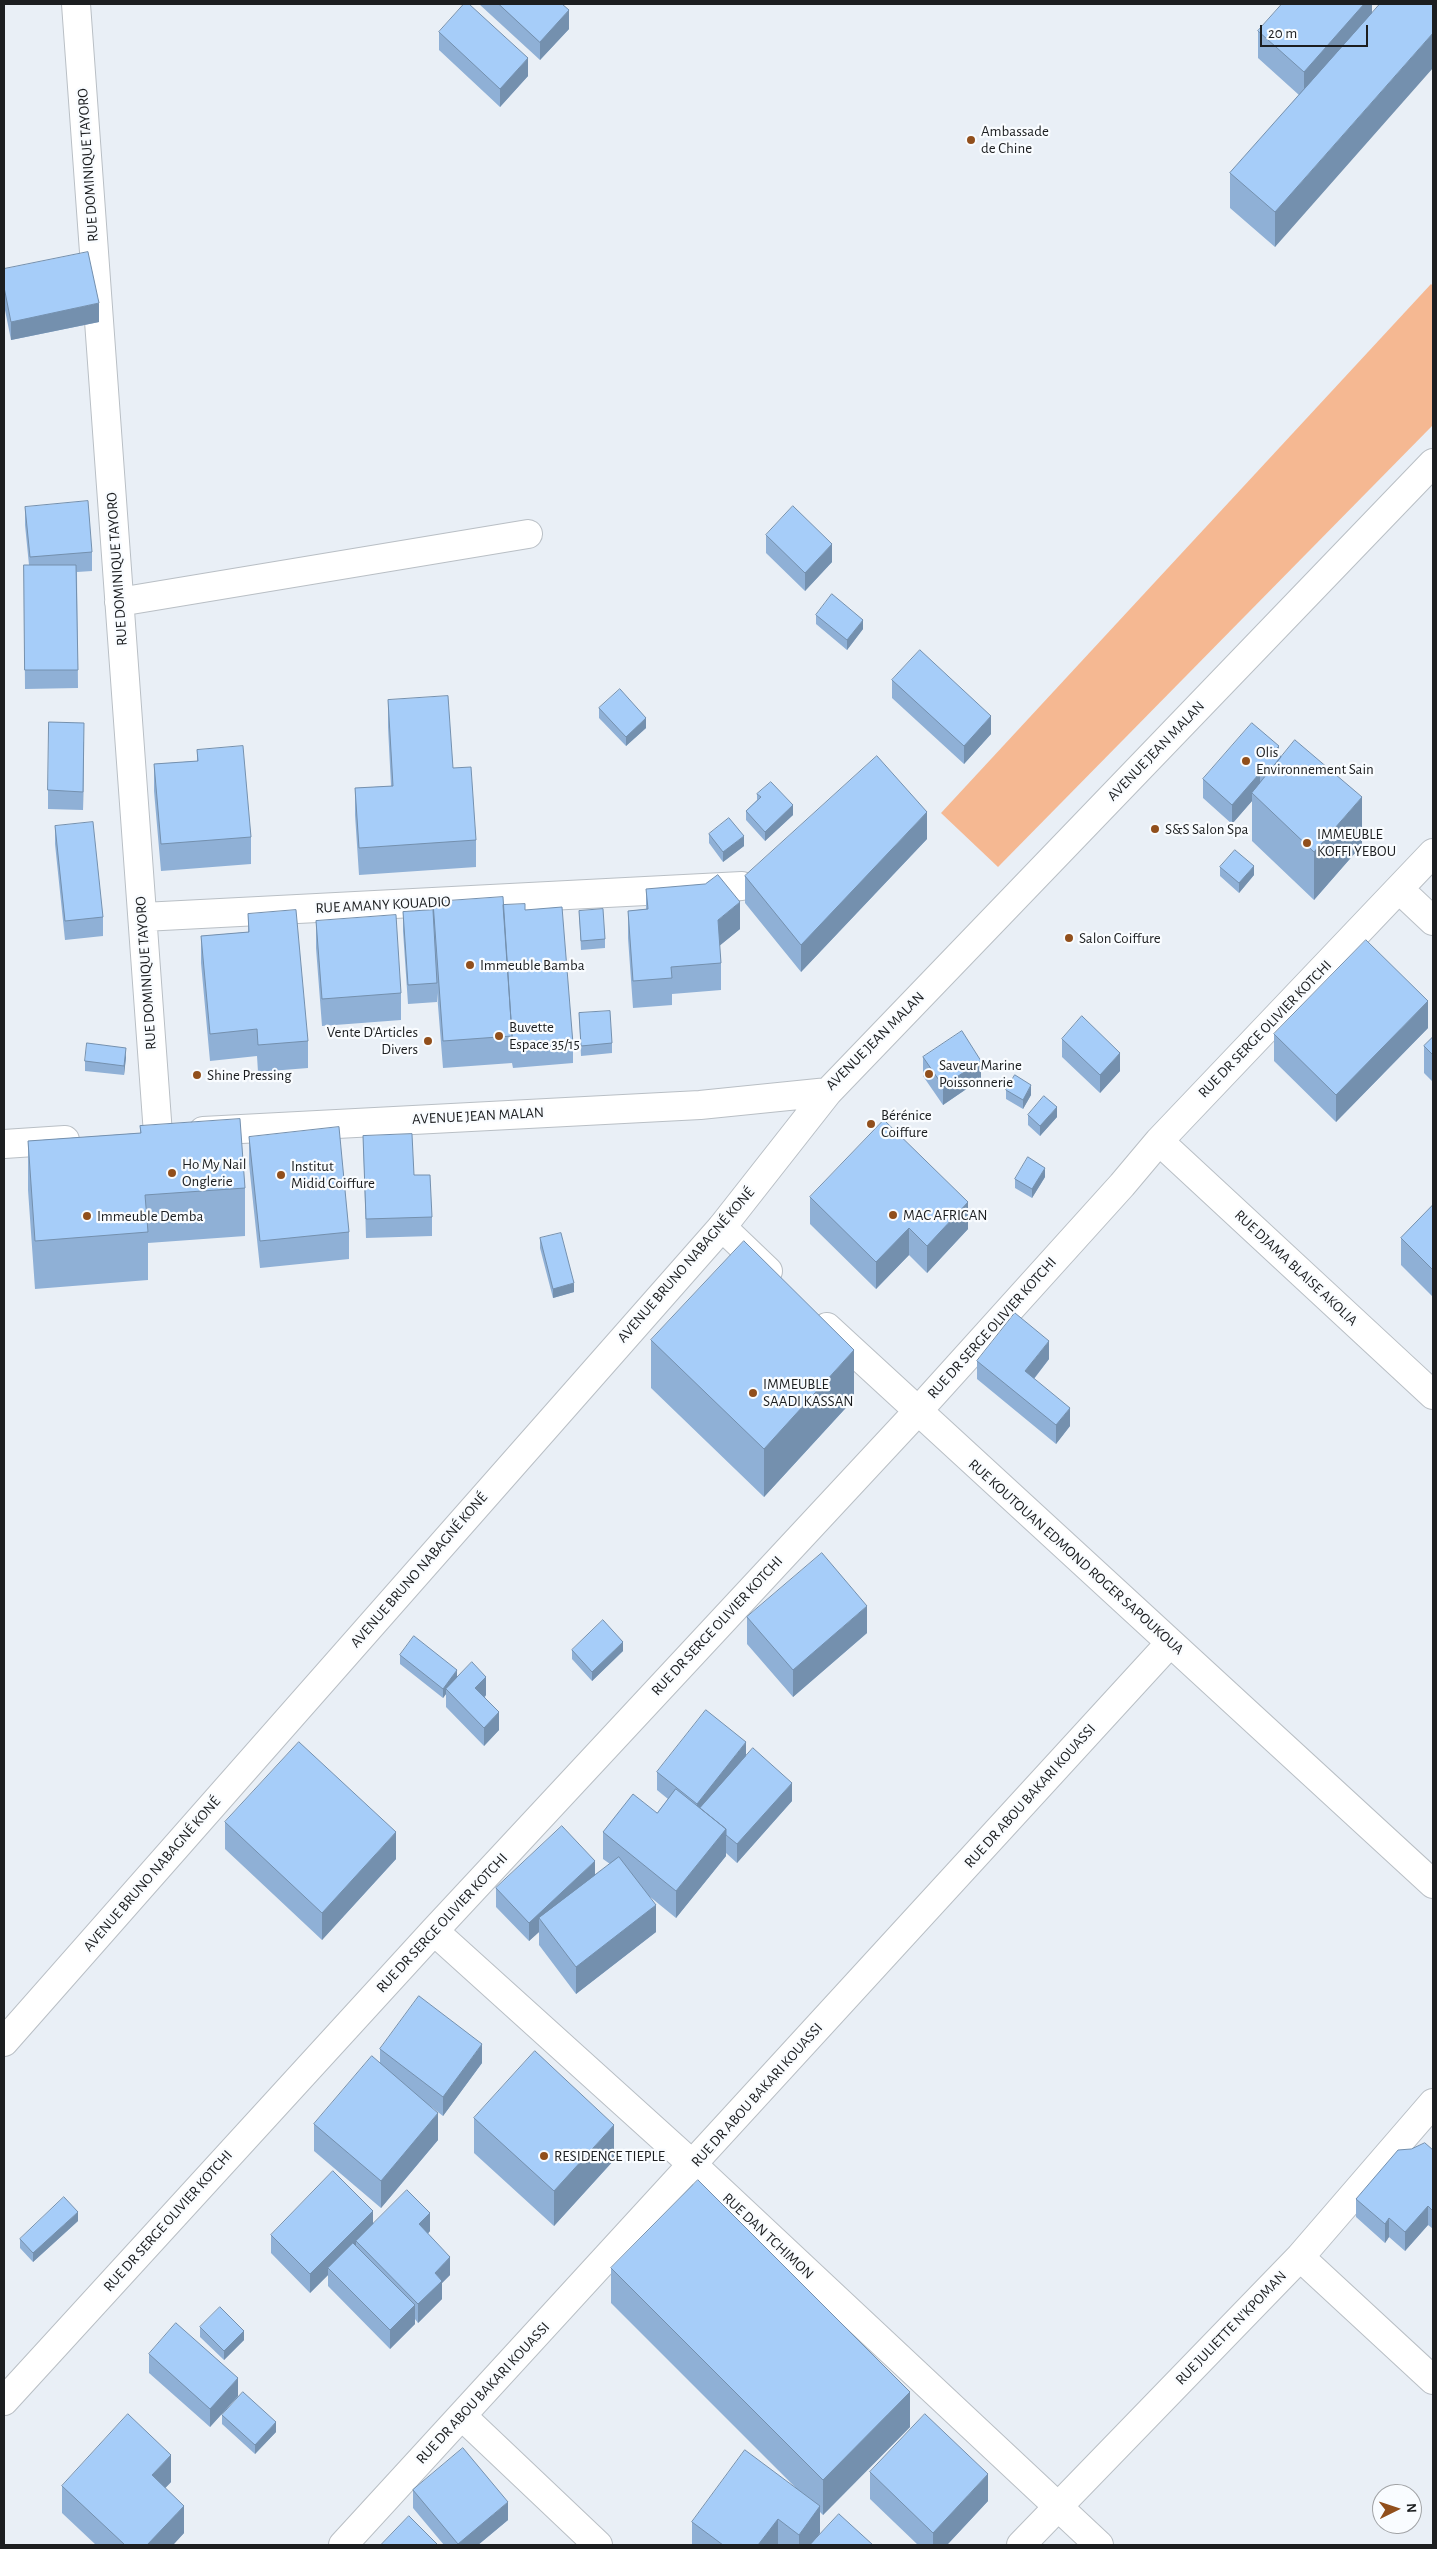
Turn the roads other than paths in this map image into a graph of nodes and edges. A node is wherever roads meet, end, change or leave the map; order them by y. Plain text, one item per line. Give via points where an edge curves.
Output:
1 (76, 4) edge
2 (1433, 463) edge
3 (528, 534) dead end
4 (119, 602) junction
5 (1433, 853) edge
6 (742, 886) dead end
7 (1399, 889) junction
8 (143, 917) junction
9 (1433, 921) edge
10 (828, 1092) junction
11 (158, 1134) junction
12 (129, 1136) edge
13 (90, 1138) edge
14 (1159, 1140) junction
15 (4, 1144) edge
16 (722, 1227) junction
17 (787, 1289) edge
18 (808, 1309) edge
19 (1433, 1395) edge
20 (917, 1412) junction
21 (1170, 1644) junction
22 (1433, 1884) edge
23 (434, 1931) junction
24 (4, 2042) edge
25 (1433, 2103) edge
26 (692, 2165) junction
27 (1300, 2257) junction
28 (1433, 2380) edge
29 (4, 2401) edge
30 (462, 2416) junction
31 (1056, 2506) junction
32 (343, 2545) edge
33 (598, 2545) edge
34 (1021, 2545) edge
35 (1099, 2545) edge

1 - 4 street, RUE DOMINIQUE TAYORO
2 - 10 street, AVENUE JEAN MALAN
3 - 4 street
4 - 8 street, RUE DOMINIQUE TAYORO
5 - 7 street, RUE DR SERGE OLIVIER KOTCHI
6 - 8 street, RUE AMANY KOUADIO
7 - 9 street
7 - 14 street, RUE DR SERGE OLIVIER KOTCHI
8 - 11 street, RUE DOMINIQUE TAYORO
10 - 11 street, AVENUE JEAN MALAN via 700,1105
10 - 16 street, AVENUE BRUNO NABAGNÉ KONÉ
11 - 12 street, AVENUE JEAN MALAN
13 - 15 street
14 - 19 street, RUE DJAMA BLAISE AKOLIA
14 - 20 street, RUE DR SERGE OLIVIER KOTCHI via 1122,1186
16 - 17 street
16 - 24 street, AVENUE BRUNO NABAGNÉ KONÉ
18 - 20 street, RUE KOUTOUAN EDMOND ROGER SAPOUKOUA
20 - 21 street, RUE KOUTOUAN EDMOND ROGER SAPOUKOUA
20 - 23 street, RUE DR SERGE OLIVIER KOTCHI
21 - 22 street, RUE KOUTOUAN EDMOND ROGER SAPOUKOUA
21 - 26 street, RUE DR ABOU BAKARI KOUASSI
23 - 26 street, RUE DAN TCHIMON
23 - 29 street, RUE DR SERGE OLIVIER KOTCHI
25 - 27 street, RUE JULIETTE N'KPOMAN
26 - 30 street, RUE DR ABOU BAKARI KOUASSI
26 - 31 street, RUE DAN TCHIMON
27 - 28 street
27 - 31 street, RUE JULIETTE N'KPOMAN
30 - 32 street, RUE DR ABOU BAKARI KOUASSI
30 - 33 street
31 - 34 street, RUE JULIETTE N'KPOMAN
31 - 35 street, RUE DAN TCHIMON

